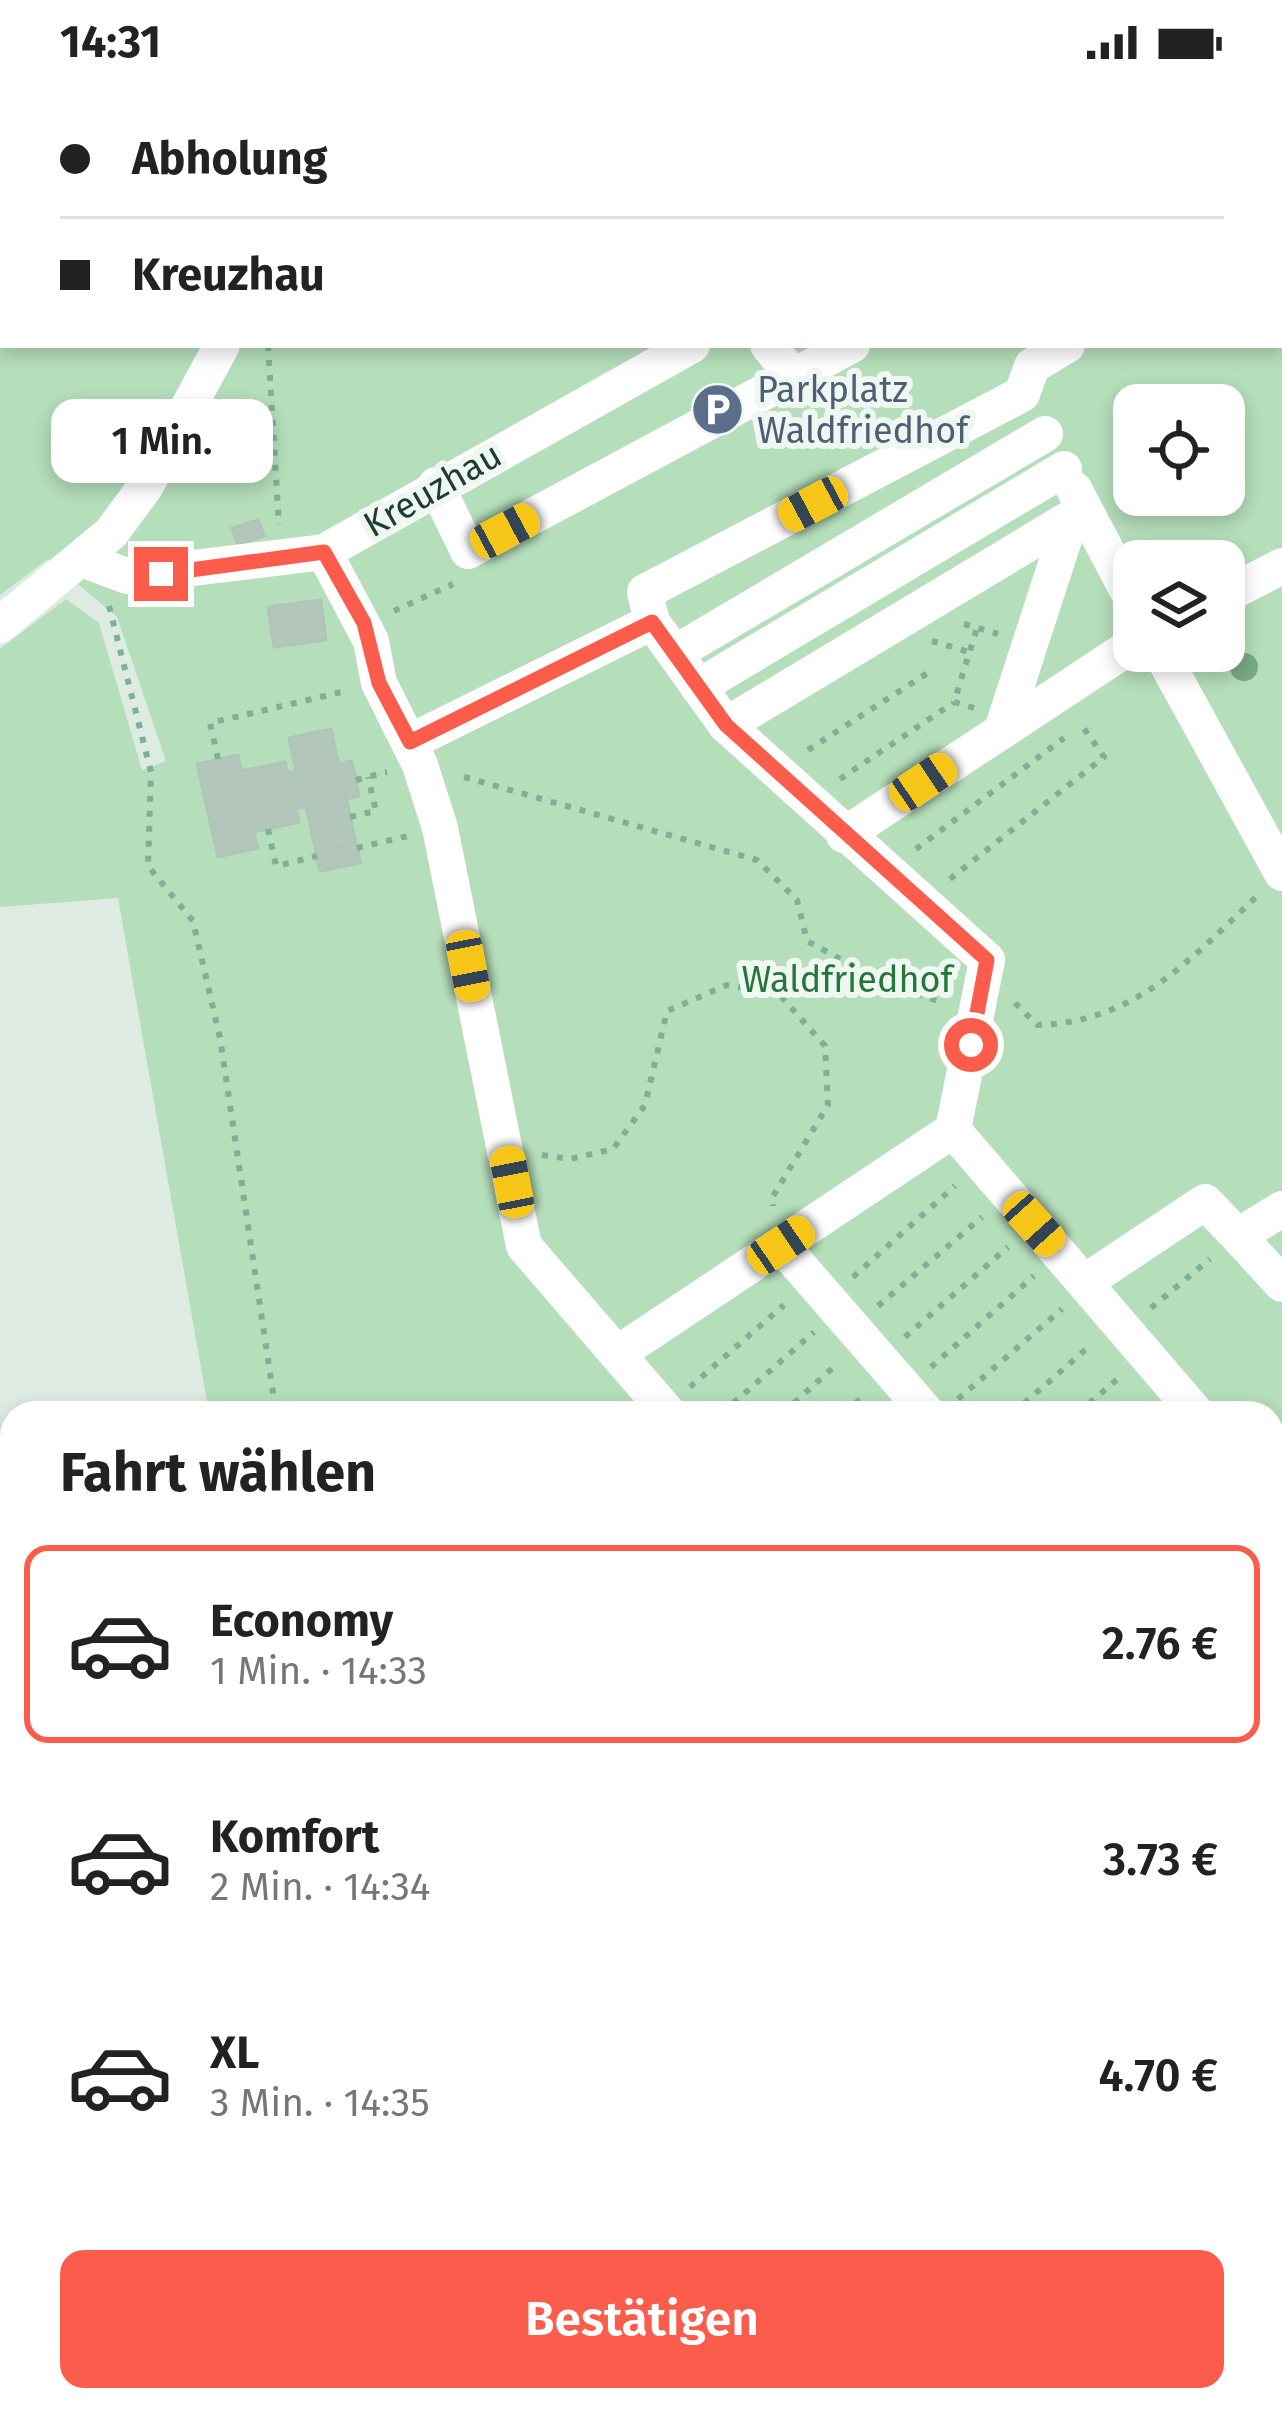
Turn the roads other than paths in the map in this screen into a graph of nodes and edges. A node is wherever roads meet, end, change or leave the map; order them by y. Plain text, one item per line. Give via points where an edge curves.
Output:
1 (220, 348) edge
2 (687, 348) edge
3 (770, 348) edge
4 (847, 348) edge
5 (1062, 348) edge
6 (793, 376) junction
7 (1022, 394) junction
8 (1045, 434) junction
9 (1064, 469) junction
10 (440, 492) junction
11 (1078, 514) junction
12 (324, 552) junction
13 (84, 560) junction
14 (1282, 566) edge
15 (1113, 570) edge
16 (1245, 585) edge
17 (652, 622) junction
18 (0, 625) edge
19 (675, 653) junction
20 (1113, 658) edge
21 (1171, 672) edge
22 (698, 687) junction
23 (726, 725) junction
24 (1002, 730) junction
25 (415, 754) junction
26 (844, 835) junction
27 (1281, 874) edge
28 (953, 1130) junction
29 (1282, 1209) edge
30 (1238, 1236) junction
31 (781, 1245) junction
32 (1087, 1284) junction
33 (1282, 1285) edge
34 (617, 1354) junction
35 (658, 1401) edge
36 (917, 1401) edge
37 (1186, 1401) edge

1 - 13 street via 145,487
2 - 10 street, Kreuzhau
3 - 6 street
4 - 6 street
5 - 7 street via 1032,366
6 - 10 street via 468,550
7 - 8 street
7 - 17 street via 645,592
8 - 9 street
8 - 19 street
9 - 11 street
9 - 22 street
10 - 12 street, Kreuzhau
11 - 15 street
11 - 23 street via 916,623
11 - 24 street via 1009,644
12 - 13 street, Kreuzhau via 127,576
12 - 25 street via 364,623 379,683
13 - 18 street
14 - 16 street
17 - 19 street
17 - 25 street
19 - 22 street
20 - 24 street
21 - 27 street
22 - 23 street
23 - 26 street
24 - 26 street
25 - 34 street via 440,828 524,1246
26 - 28 street via 987,960
28 - 31 street
28 - 32 street
29 - 30 street
30 - 32 street via 1205,1202
30 - 33 street
31 - 34 street
31 - 36 street
32 - 37 street
34 - 35 street

